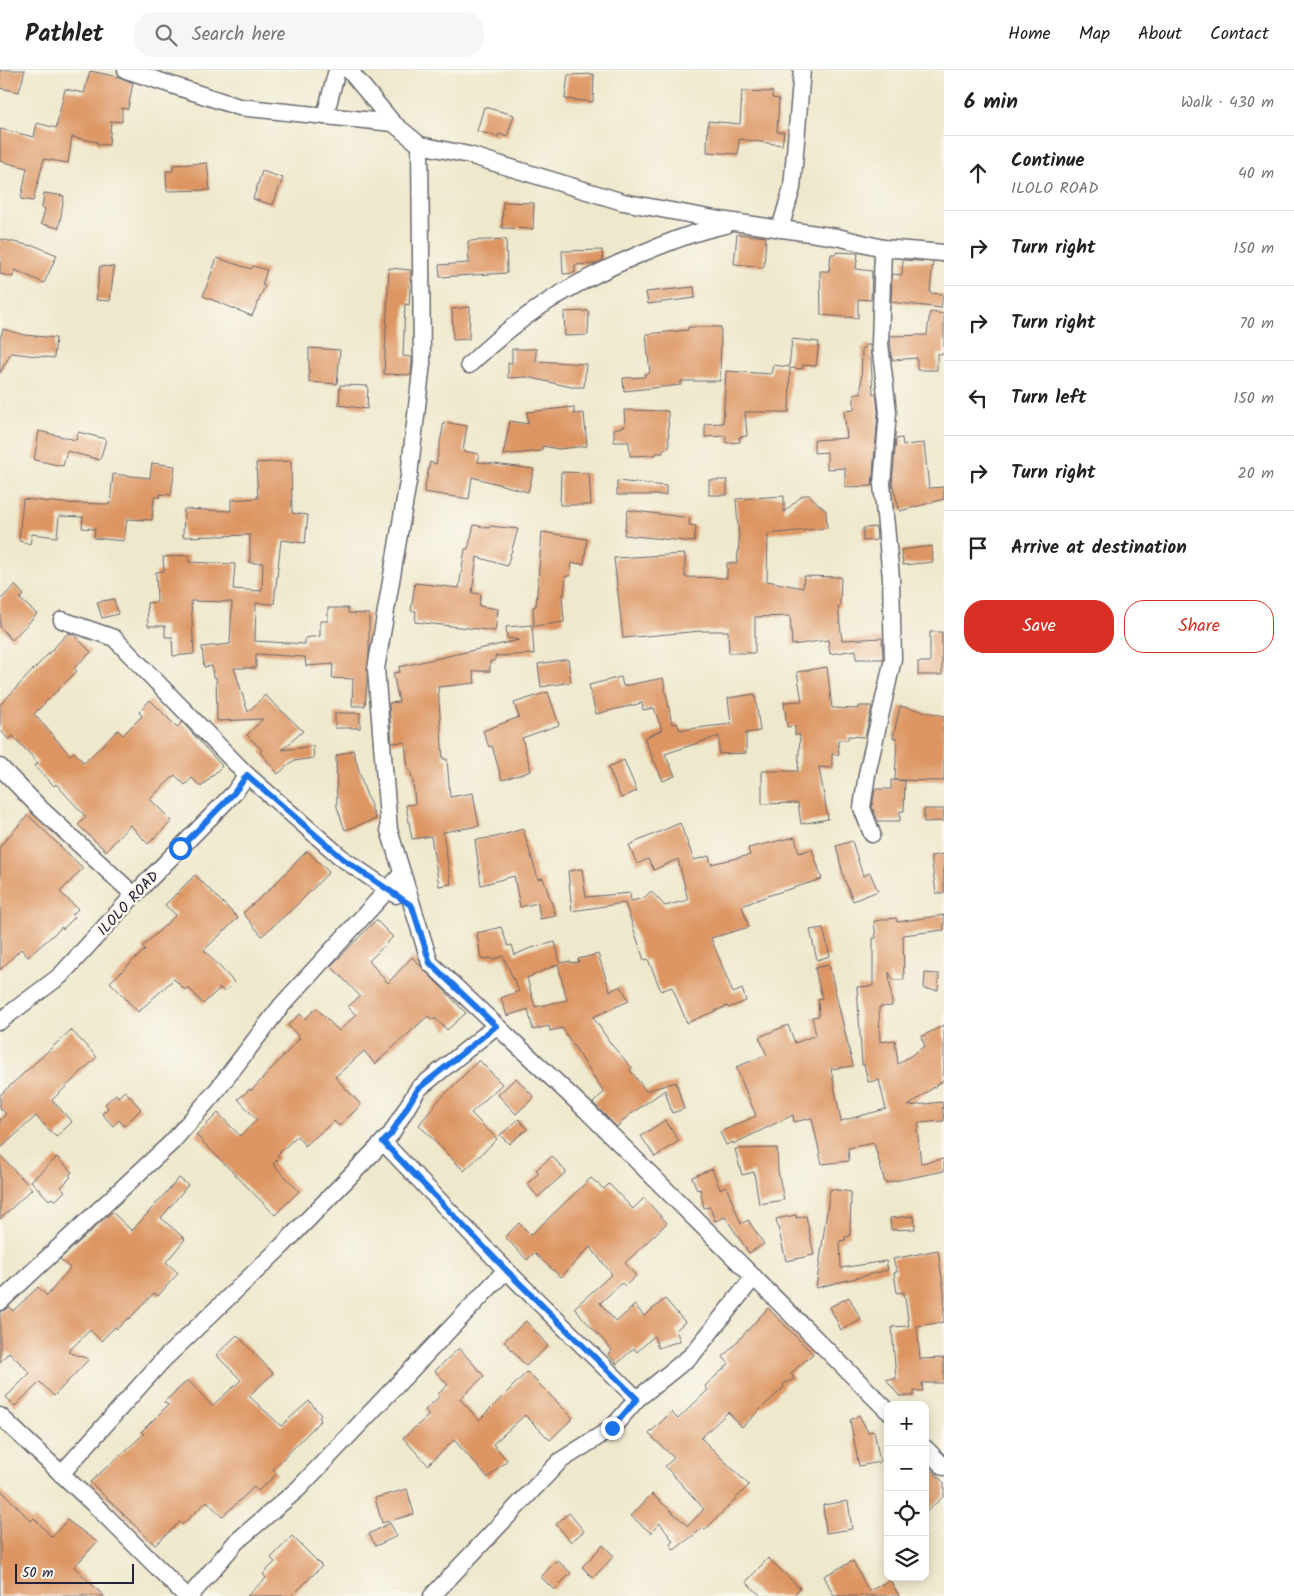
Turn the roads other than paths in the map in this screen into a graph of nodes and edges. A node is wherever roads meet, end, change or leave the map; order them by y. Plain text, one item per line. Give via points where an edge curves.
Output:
1 (126, 70) edge
2 (337, 70) edge
3 (349, 70) edge
4 (802, 70) edge
5 (325, 116) junction
6 (393, 123) junction
7 (420, 145) junction
8 (738, 222) junction
9 (780, 228) junction
10 (883, 248) junction
11 (944, 253) edge
12 (469, 365) dead end
13 (62, 620) dead end
14 (0, 767) edge
15 (247, 775) junction
16 (872, 834) dead end
17 (402, 874) junction
18 (388, 890) junction
19 (134, 895) junction
20 (412, 906) junction
21 (0, 1021) edge
22 (496, 1026) junction
23 (383, 1142) junction
24 (506, 1270) junction
25 (754, 1277) junction
26 (0, 1302) edge
27 (637, 1399) junction
28 (884, 1407) edge
29 (0, 1416) edge
30 (929, 1452) edge
31 (944, 1467) edge
32 (61, 1474) junction
33 (188, 1596) edge
34 (432, 1596) edge

1 - 5 street via 240,107
2 - 5 street
3 - 6 street
4 - 9 street via 792,188
5 - 6 street
6 - 7 street
7 - 8 street via 470,155 623,202
7 - 17 street via 422,363 409,476 376,669 389,830
8 - 9 street
8 - 12 street via 695,231 572,285 502,333
9 - 10 street
10 - 11 street
10 - 16 street via 880,344 888,412 882,484 893,659 862,808
13 - 15 street via 114,638
14 - 19 street
15 - 18 street via 343,859
15 - 19 street, ILOLO ROAD via 234,793
17 - 18 street
17 - 20 street
18 - 20 street
18 - 26 street via 281,1006 217,1090 172,1142
19 - 21 street, ILOLO ROAD via 60,976
20 - 22 street via 430,963
22 - 23 street via 418,1089
22 - 25 street
23 - 24 street
23 - 32 street via 162,1362
24 - 27 street
24 - 33 street via 298,1489 236,1542
25 - 27 street via 692,1355
25 - 28 street
27 - 34 street via 612,1428 560,1461
29 - 32 street
30 - 31 street
32 - 33 street

